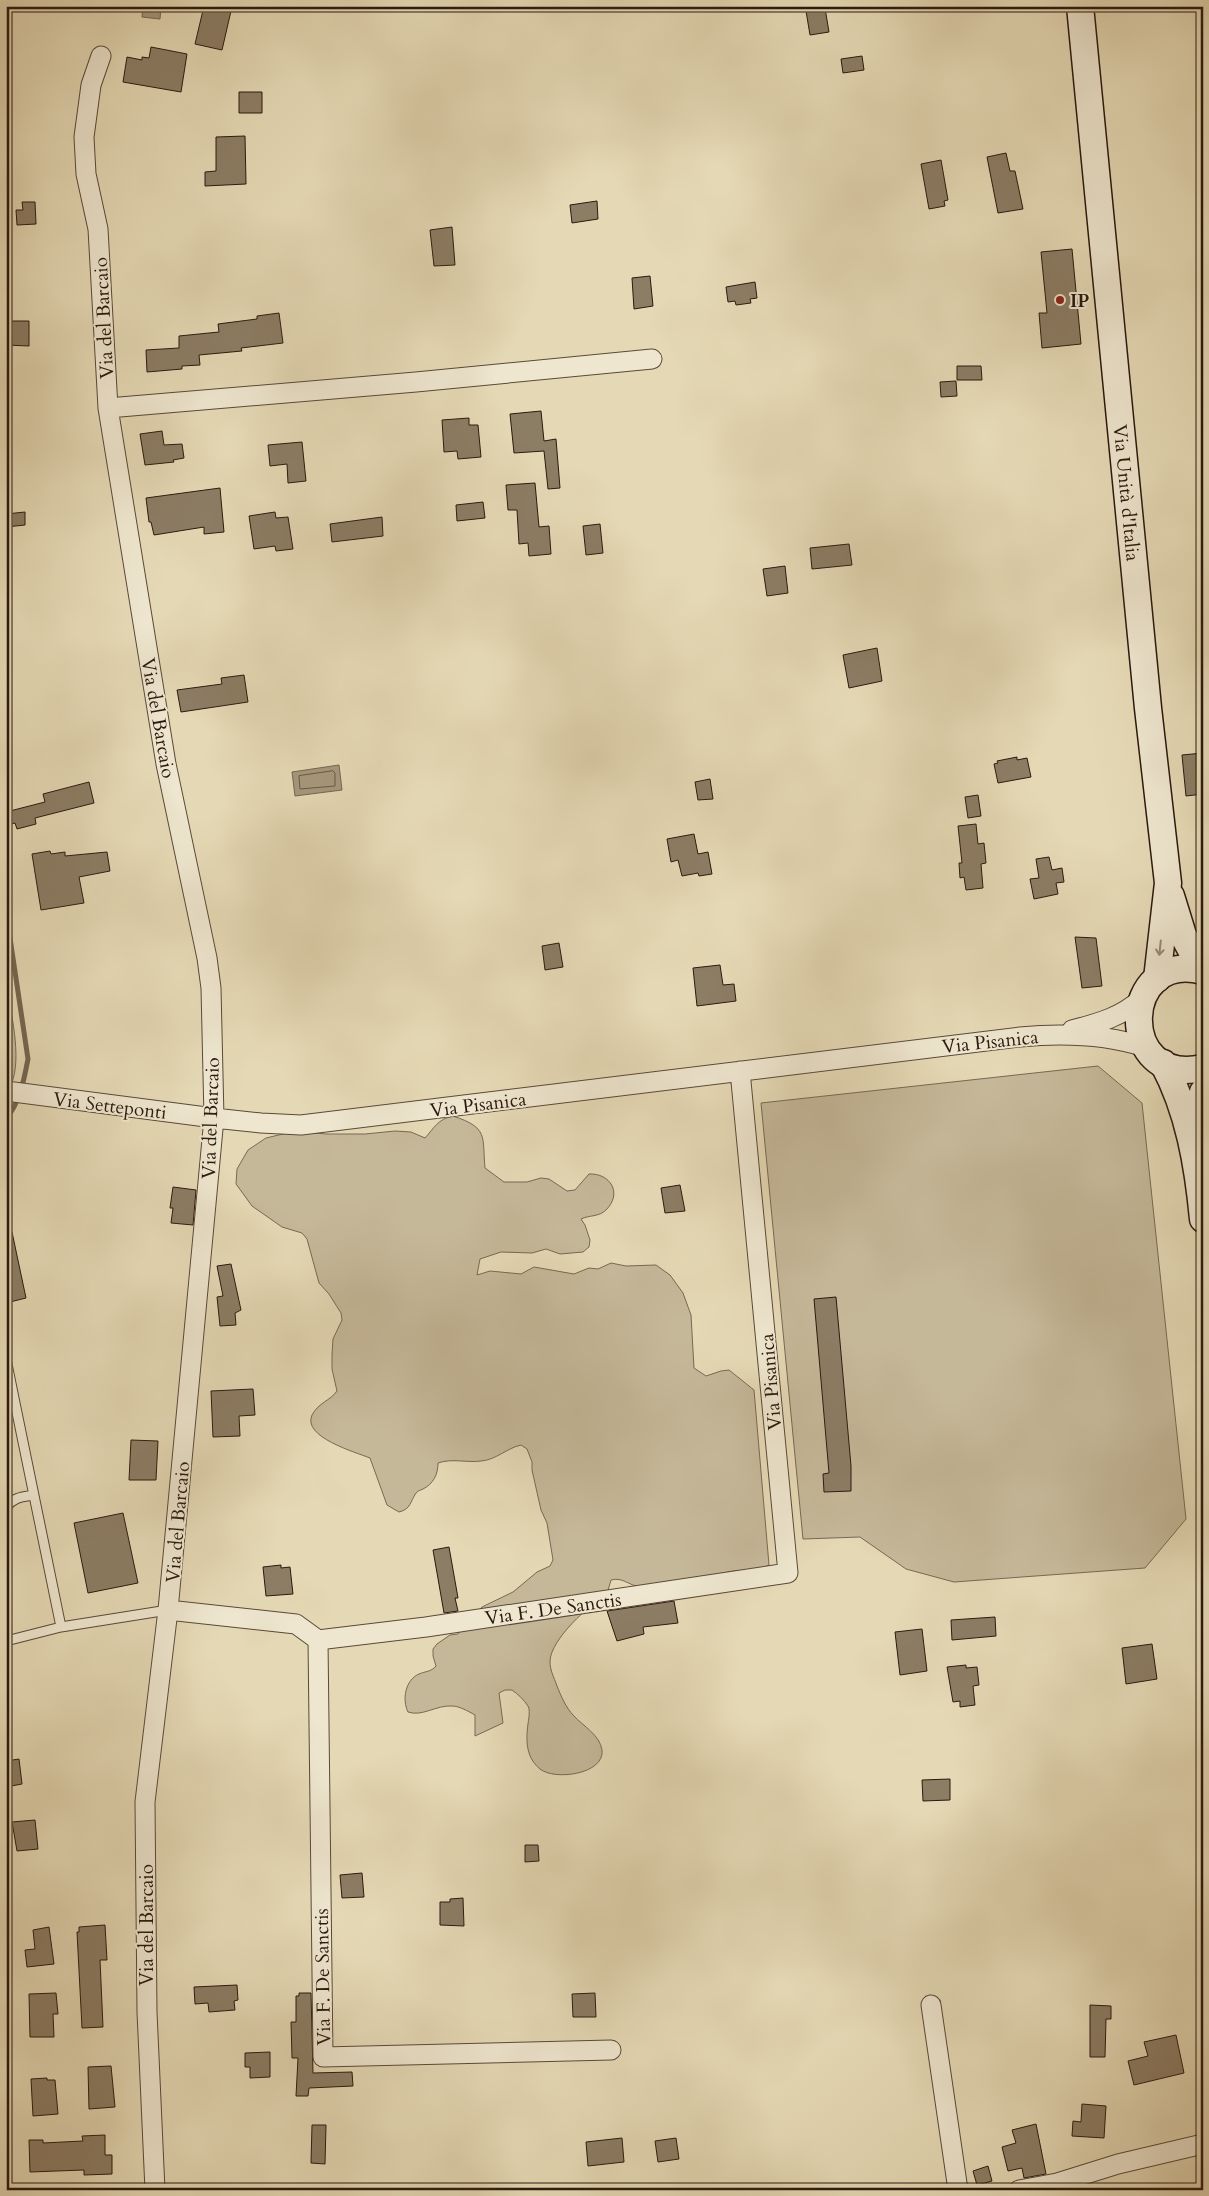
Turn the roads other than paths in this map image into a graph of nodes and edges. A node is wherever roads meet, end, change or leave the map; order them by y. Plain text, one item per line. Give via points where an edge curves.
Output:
1 (1080, 6) edge
2 (102, 56) dead end
3 (652, 359) dead end
4 (108, 408) junction
5 (1168, 883) junction
6 (1202, 970) edge
7 (1149, 989) junction
8 (1062, 1034) junction
9 (1154, 1055) junction
10 (1203, 1068) edge
11 (740, 1071) junction
12 (8, 1092) edge
13 (1203, 1092) edge
14 (214, 1118) junction
15 (1199, 1172) junction
16 (1203, 1220) edge
17 (6, 1359) edge
18 (34, 1496) junction
19 (6, 1507) edge
20 (788, 1573) joint
21 (168, 1610) junction
22 (61, 1627) junction
23 (318, 1640) junction
24 (6, 1641) edge
25 (931, 2005) dead end
26 (610, 2050) dead end
27 (1203, 2144) edge
28 (156, 2190) edge
29 (958, 2190) edge
30 (1019, 2190) edge

1 - 5 main road, Via Unità d'Italia via 1146,689
2 - 4 street, Via del Barcaio via 91,85 84,137 86,174 98,229
3 - 4 street
4 - 14 street, Via del Barcaio via 166,764 207,958 211,988
5 - 6 main road via 1183,935
5 -> 7 main road, Via Unità d'Italia
6 - 7 main road via 1183,968 1165,974
7 - 8 street, Via Pisanica via 1127,1011
7 - 9 main road, Via Unità d'Italia via 1138,1015 1139,1031
8 - 9 street, Via Pisanica via 1120,1039
8 - 11 street, Via Pisanica
9 - 10 main road via 1182,1070
9 - 15 main road via 1181,1101
11 - 14 street, Via Pisanica via 301,1124
11 - 20 street, Via Pisanica
12 - 14 street, Via Setteponti
13 - 15 main road
14 - 21 street, Via del Barcaio
15 - 16 main road
17 - 18 lane
18 - 19 lane via 11,1500
18 - 22 lane
20 - 23 street, Via F. De Sanctis
21 - 22 lane
21 - 23 street via 296,1624
21 - 28 street, Via del Barcaio via 145,1802 147,2012
22 - 24 lane
23 - 26 street, Via F. De Sanctis via 323,2057
25 - 29 street
27 - 30 street

